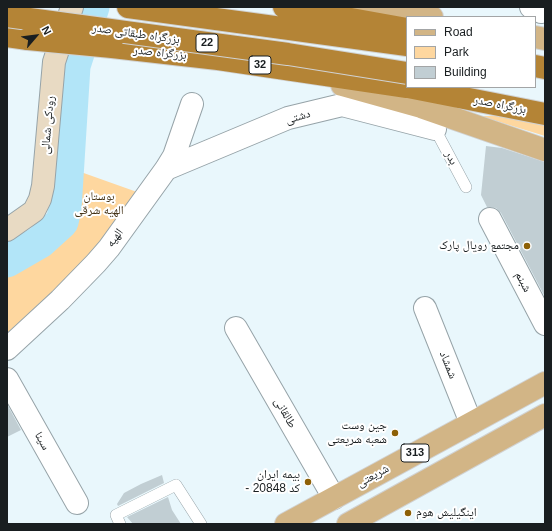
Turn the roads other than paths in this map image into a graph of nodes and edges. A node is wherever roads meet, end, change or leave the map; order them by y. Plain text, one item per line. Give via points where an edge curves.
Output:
1 (72, 7) edge
2 (128, 7) edge
3 (286, 7) edge
4 (7, 16) edge
5 (417, 16) edge
6 (406, 29) edge
7 (17, 37) edge
8 (406, 45) edge
9 (287, 69) junction
10 (406, 72) edge
11 (406, 87) edge
12 (412, 88) edge
13 (480, 88) edge
14 (545, 103) edge
15 (192, 104) dead end
16 (545, 114) edge
17 (435, 129) joint
18 (545, 150) edge
19 (166, 169) junction
20 (466, 187) dead end
21 (490, 219) dead end
22 (7, 230) edge
23 (425, 308) dead end
24 (545, 324) edge
25 (236, 328) dead end
26 (7, 349) edge
27 (7, 378) edge
28 (545, 383) edge
29 (545, 415) edge
30 (471, 423) junction
31 (334, 498) junction
32 (76, 503) dead end
33 (120, 524) edge
34 (201, 524) edge
35 (286, 524) edge
36 (348, 524) edge

1 - 22 street, رودکی شمالی via 54,62 40,199 34,211
2 - 8 highway, 22
3 - 5 main road
3 - 6 highway
4 - 10 highway, بزرگراه طبقاتی صدر / 22, bridge
7 - 9 highway, بزرگراه صدر / 32, bridge
9 - 11 highway, بزرگراه صدر / 32
9 - 18 main road via 421,107
12 - 16 highway, بزرگراه صدر / 32
13 - 14 highway
15 - 19 street, الهیه via 179,145
17 - 19 street, دشتی via 342,105 288,118
17 - 20 lane, بدر
19 - 26 street, الهیه via 96,263
21 - 24 street, شبنم
23 - 30 street, شمشاد
25 - 31 street, طالقانی
27 - 32 street, سینا
28 - 30 main road, شریعتی / 313
29 - 36 main road, 313
30 - 31 main road, شریعتی / 313
31 - 35 main road, شریعتی / 313
33 - 34 lane via 116,515 176,485

